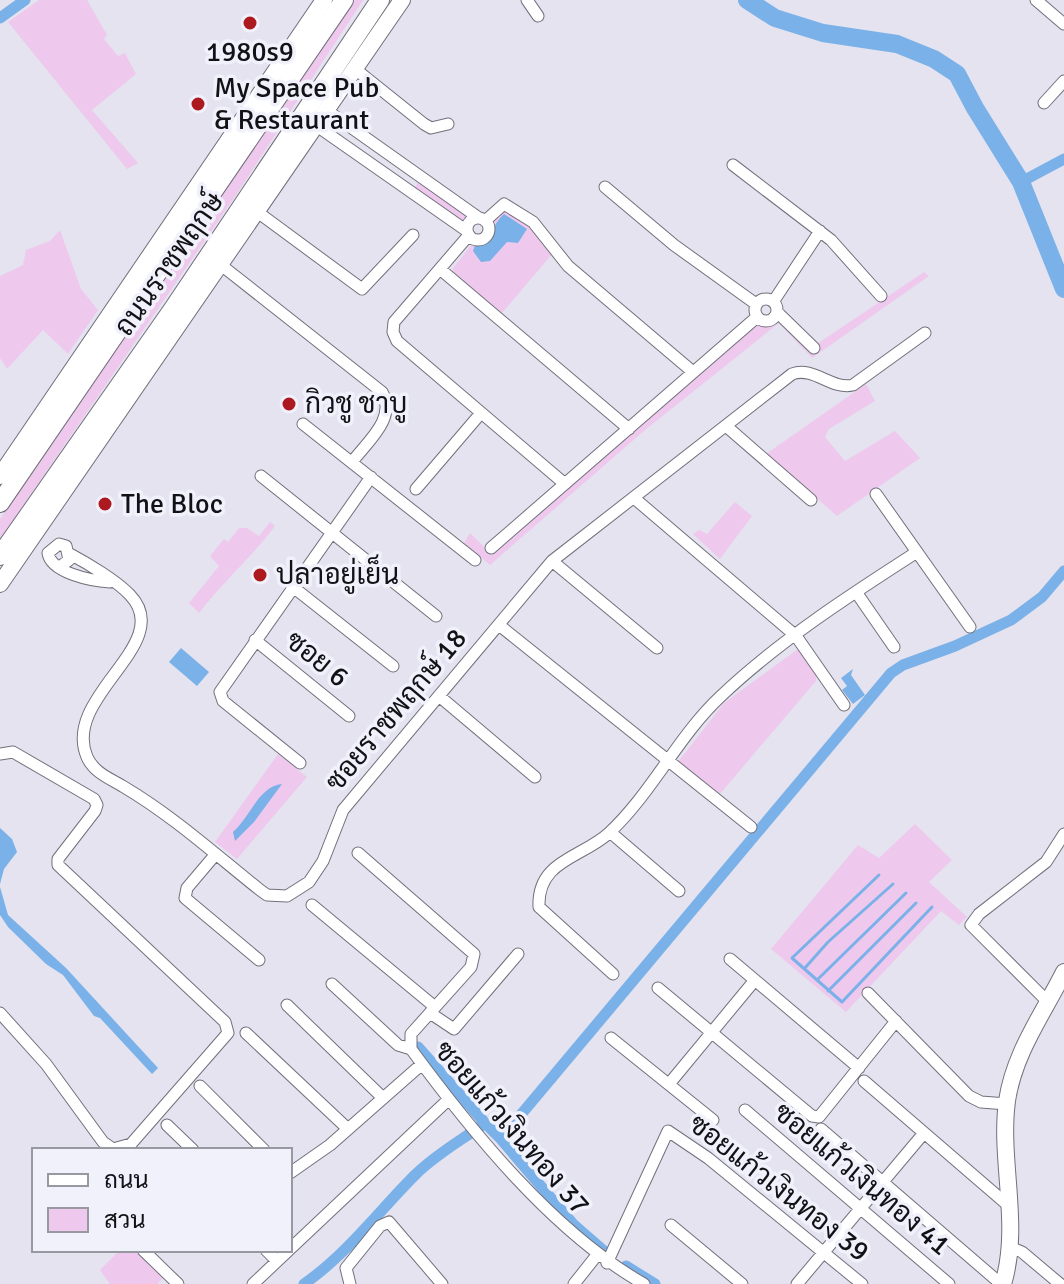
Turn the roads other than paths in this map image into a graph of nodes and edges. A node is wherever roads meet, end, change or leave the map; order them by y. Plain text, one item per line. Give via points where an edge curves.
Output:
1 (324, 0) edge
2 (344, 0) edge
3 (380, 0) edge
4 (402, 0) edge
5 (527, 0) edge
6 (1036, 0) edge
7 (538, 16) dead end
8 (1064, 24) edge
9 (353, 44) junction
10 (354, 68) junction
11 (1064, 81) edge
12 (1044, 103) dead end
13 (320, 116) junction
14 (448, 124) dead end
15 (259, 125) junction
16 (404, 164) junction
17 (733, 165) dead end
18 (417, 173) junction
19 (393, 180) junction
20 (605, 187) dead end
21 (406, 188) junction
22 (256, 211) junction
23 (482, 219) junction
24 (820, 231) junction
25 (468, 233) junction
26 (413, 235) dead end
27 (221, 265) junction
28 (440, 269) junction
29 (881, 296) dead end
30 (120, 304) junction
31 (775, 307) junction
32 (756, 311) junction
33 (925, 333) dead end
34 (814, 348) dead end
35 (693, 372) junction
36 (481, 413) junction
37 (303, 424) dead end
38 (726, 426) junction
39 (629, 429) junction
40 (352, 462) junction
41 (0, 476) edge
42 (261, 476) dead end
43 (371, 477) junction
44 (565, 484) junction
45 (416, 489) dead end
46 (876, 494) dead end
47 (634, 498) junction
48 (811, 500) dead end
49 (0, 503) edge
50 (332, 532) junction
51 (33, 538) junction
52 (55, 545) junction
53 (491, 548) dead end
54 (917, 552) junction
55 (0, 556) edge
56 (49, 557) junction
57 (475, 560) dead end
58 (552, 561) junction
59 (65, 562) junction
60 (0, 584) edge
61 (293, 587) junction
62 (856, 592) junction
63 (436, 616) dead end
64 (499, 625) junction
65 (970, 627) dead end
66 (796, 636) junction
67 (255, 640) junction
68 (894, 647) dead end
69 (657, 648) dead end
70 (393, 666) dead end
71 (439, 696) junction
72 (844, 705) dead end
73 (349, 716) dead end
74 (0, 754) edge
75 (667, 762) junction
76 (300, 763) dead end
77 (535, 777) dead end
78 (751, 827) dead end
79 (610, 832) junction
80 (1064, 834) edge
81 (358, 853) dead end
82 (215, 855) junction
83 (679, 891) dead end
84 (312, 905) dead end
85 (518, 954) dead end
86 (730, 959) dead end
87 (259, 960) dead end
88 (613, 974) dead end
89 (1064, 974) edge
90 (755, 980) junction
91 (332, 984) dead end
92 (658, 988) dead end
93 (868, 993) dead end
94 (1048, 1002) junction
95 (287, 1005) dead end
96 (433, 1010) junction
97 (0, 1013) edge
98 (896, 1021) junction
99 (246, 1033) dead end
100 (712, 1033) junction
101 (611, 1038) dead end
102 (411, 1049) junction
103 (422, 1064) junction
104 (859, 1068) junction
105 (864, 1081) dead end
106 (669, 1084) junction
107 (200, 1086) dead end
108 (382, 1097) junction
109 (449, 1099) junction
110 (1007, 1104) junction
111 (745, 1110) dead end
112 (713, 1120) dead end
113 (167, 1125) dead end
114 (348, 1129) junction
115 (821, 1129) dead end
116 (924, 1133) junction
117 (112, 1148) edge
118 (117, 1148) edge
119 (191, 1148) edge
120 (262, 1148) edge
121 (292, 1171) edge
122 (883, 1182) junction
123 (1009, 1206) junction
124 (861, 1209) junction
125 (671, 1225) dead end
126 (292, 1248) edge
127 (1012, 1248) junction
128 (145, 1252) edge
129 (268, 1252) edge
130 (288, 1252) edge
131 (824, 1252) junction
132 (604, 1260) junction
133 (277, 1261) junction
134 (178, 1284) edge
135 (253, 1284) edge
136 (350, 1284) edge
137 (442, 1284) edge
138 (574, 1284) edge
139 (644, 1284) edge
140 (742, 1284) edge
141 (797, 1284) edge
142 (862, 1284) edge
143 (949, 1284) edge
144 (1002, 1284) edge
145 (1060, 1284) edge

1 - 30 main road
2 - 15 main road, ถนนราชพฤกษ์
3 - 9 main road, ถนนราชพฤกษ์
4 - 10 main road
5 - 7 street
6 - 8 street
9 - 13 main road
9 - 55 main road, ถนนราชพฤกษ์
10 - 13 main road
10 - 14 street via 424,124
11 - 12 street
13 - 16 street
13 - 19 street
13 - 22 main road
15 - 30 main road via 244,136 134,293
15 - 49 main road, ถนนราชพฤกษ์
16 - 18 street
16 - 19 street
17 - 24 street
18 - 21 street
18 - 23 street
19 - 21 street
20 - 32 street
21 - 25 street
22 - 26 street via 362,289
22 - 27 main road
23 - 25 street via 470,221
23 - 25 street via 489,227 485,237 474,239
23 - 35 street via 504,204 514,207 536,224 568,266
24 - 29 street
24 - 31 street
25 - 28 street
27 - 40 street via 382,392 388,408 384,421
27 - 51 main road
28 - 36 street via 394,322 393,332
28 - 39 street
30 - 41 main road
31 - 32 street via 765,299
31 - 32 street via 768,321
31 - 34 street
32 - 35 street
33 - 38 street, ซอยราชพฤกษ์ 18 via 853,385 809,372 792,374
35 - 39 street
36 - 44 street
36 - 45 street
37 - 40 street
38 - 47 street, ซอยราชพฤกษ์ 18
38 - 48 street
39 - 44 street
40 - 43 street
42 - 50 street
43 - 50 street
43 - 57 street
44 - 53 street
46 - 54 street
47 - 58 street, ซอยราชพฤกษ์ 18
47 - 66 street
50 - 61 street
50 - 63 street
51 - 52 street, ซอยราชพฤกษ์ 18
51 - 56 street, ซอยราชพฤกษ์ 18
51 - 60 main road
52 - 56 street
52 - 59 street, ซอยราชพฤกษ์ 18 via 66,546
54 - 62 street
54 - 65 street
56 - 59 street, ซอยราชพฤกษ์ 18 via 54,565
58 - 64 street, ซอยราชพฤกษ์ 18
58 - 69 street
59 - 82 street, ซอยราชพฤกษ์ 18 via 85,581 110,582 136,604 138,636 87,711 82,742 87,757 101,774 145,800
61 - 67 street
61 - 70 street
62 - 66 street
62 - 68 street
64 - 71 street, ซอยราชพฤกษ์ 18
64 - 75 street
66 - 72 street
66 - 75 street via 721,696
67 - 73 street, ซอย 6
67 - 76 street via 220,692 223,701
71 - 77 street
71 - 82 street, ซอยราชพฤกษ์ 18 via 343,810 319,869 297,891 267,895
74 - 118 street via 13,752 94,799 95,811 58,865 225,1022 228,1033 131,1144
75 - 78 street
75 - 79 street
79 - 83 street
79 - 88 street via 582,853 561,860 538,898 547,918
80 - 94 street via 1046,862 971,925
81 - 96 street, ซอยแก้วเงินทอง 37 via 474,954 471,967
82 - 87 street via 187,888 185,898
84 - 96 street
85 - 96 street via 454,1029
86 - 90 street
89 - 94 main road
90 - 100 street
90 - 104 street
91 - 102 street via 398,1045
92 - 100 street
93 - 98 street
94 - 110 main road via 1019,1056
95 - 108 street
96 - 102 street, ซอยแก้วเงินทอง 37 via 411,1034
97 - 117 street
98 - 104 street
98 - 110 street via 969,1096
99 - 114 street
100 - 104 street via 812,1116 824,1113
100 - 106 street
101 - 106 street
102 - 103 street, ซอยแก้วเงินทอง 37
103 - 108 street
103 - 109 street, ซอยแก้วเงินทอง 37
105 - 116 street
106 - 112 street
107 - 120 street
108 - 114 street
109 - 126 street
109 - 132 street, ซอยแก้วเงินทอง 37 via 567,1228
110 - 123 main road
111 - 124 street, ซอยแก้วเงินทอง 41
113 - 119 street
114 - 121 street
115 - 122 street
116 - 122 street
116 - 123 street
122 - 124 street
122 - 144 street
123 - 127 main road
124 - 131 street
124 - 143 street, ซอยแก้วเงินทอง 41
125 - 140 street
127 - 144 main road
127 - 145 street
128 - 134 street
129 - 133 street
130 - 133 street
131 - 132 street, ซอยแก้วเงินทอง 39 via 668,1131 617,1244
131 - 141 street
131 - 142 street, ซอยแก้วเงินทอง 39
132 - 138 street, ซอยแก้วเงินทอง 39
132 - 139 street, ซอยแก้วเงินทอง 37
133 - 135 street
136 - 137 street via 346,1268 389,1222

